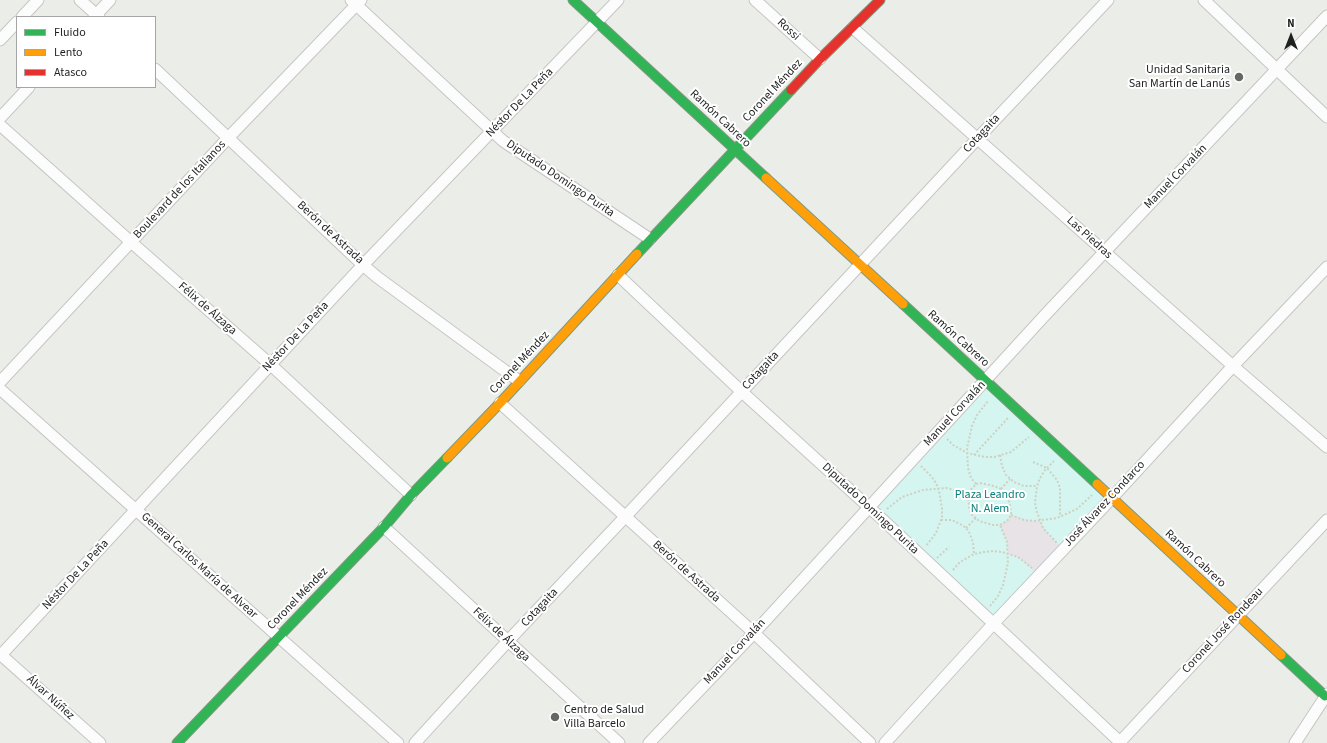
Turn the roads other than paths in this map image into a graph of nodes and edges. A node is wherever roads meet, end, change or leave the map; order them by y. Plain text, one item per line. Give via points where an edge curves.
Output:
1 (38, 0) edge
2 (80, 0) edge
3 (110, 0) edge
4 (573, 0) edge
5 (618, 0) edge
6 (755, 0) edge
7 (880, 0) edge
8 (1108, 0) edge
9 (1204, 0) edge
10 (356, 2) edge
11 (23, 16) edge
12 (96, 16) edge
13 (1327, 16) edge
14 (596, 22) junction
15 (16, 23) edge
16 (853, 28) junction
17 (0, 40) edge
18 (820, 59) junction
19 (156, 70) edge
20 (1277, 70) junction
21 (28, 88) edge
22 (1327, 116) edge
23 (0, 118) edge
24 (0, 125) edge
25 (492, 132) junction
26 (229, 137) junction
27 (978, 138) junction
28 (735, 149) junction
29 (650, 239) junction
30 (131, 242) junction
31 (1105, 252) junction
32 (363, 265) junction
33 (860, 266) junction
34 (1327, 267) edge
35 (618, 275) junction
36 (271, 364) junction
37 (1233, 366) junction
38 (519, 381) junction
39 (986, 381) junction
40 (0, 382) edge
41 (0, 389) edge
42 (742, 392) junction
43 (500, 403) junction
44 (1327, 447) edge
45 (411, 495) junction
46 (1112, 499) junction
47 (869, 508) junction
48 (136, 510) junction
49 (626, 517) junction
50 (1327, 520) edge
51 (384, 527) junction
52 (1238, 615) junction
53 (994, 623) junction
54 (754, 633) junction
55 (279, 637) junction
56 (508, 641) junction
57 (0, 655) edge
58 (1326, 695) edge
59 (100, 743) edge
60 (177, 743) edge
61 (398, 743) edge
62 (415, 743) edge
63 (620, 743) edge
64 (649, 743) edge
65 (870, 743) edge
66 (885, 743) edge
67 (1120, 743) edge
68 (1295, 743) edge

1 - 11 street
2 - 12 street
3 - 12 street
4 - 14 street, Ramón Cabrero
5 - 14 street, Néstor De La Peña
6 - 18 street, Rossi
7 - 16 street, Coronel Méndez
8 - 27 street, Cotagaita
9 - 20 street
10 - 25 street, Diputado Domingo Purita
10 - 26 street, Boulevard de los Italianos
13 - 20 street, Manuel Corvalán
14 - 25 street, Néstor De La Peña
14 - 28 street, Ramón Cabrero
15 - 17 street
16 - 18 street, Coronel Méndez
16 - 27 street, Las Piedras
18 - 28 street, Coronel Méndez
19 - 26 street, Berón de Astrada
20 - 22 street
20 - 31 street, Manuel Corvalán
21 - 23 street
24 - 30 street, Félix de Álzaga
25 - 29 street, Diputado Domingo Purita
25 - 32 street, Néstor De La Peña
26 - 30 street, Boulevard de los Italianos
26 - 32 street, Berón de Astrada
27 - 31 street, Las Piedras
27 - 33 street, Cotagaita
28 - 29 street, Coronel Méndez
28 - 33 street, Ramón Cabrero
29 - 35 street, Coronel Méndez
30 - 36 street, Félix de Álzaga
30 - 40 street, Boulevard de los Italianos
31 - 37 street, Las Piedras
31 - 39 street, Manuel Corvalán
32 - 36 street, Néstor De La Peña
32 - 38 street, Berón de Astrada
33 - 39 street, Ramón Cabrero
33 - 42 street, Cotagaita
34 - 37 street, José Álvarez Condarco
35 - 38 street, Coronel Méndez
35 - 42 street, Diputado Domingo Purita
36 - 45 street, Félix de Álzaga
36 - 48 street, Néstor De La Peña
37 - 44 street, Las Piedras
37 - 46 street, José Álvarez Condarco
38 - 43 street, Coronel Méndez
39 - 46 street, Ramón Cabrero
39 - 47 street, Manuel Corvalán
41 - 48 street, General Carlos María de Alvear
42 - 47 street, Diputado Domingo Purita
42 - 49 street, Cotagaita
43 - 45 street, Coronel Méndez
43 - 49 street, Berón de Astrada
45 - 51 street, Coronel Méndez
46 - 52 street, Ramón Cabrero
46 - 53 street, José Álvarez Condarco
47 - 53 street, Diputado Domingo Purita
47 - 54 street, Manuel Corvalán
48 - 55 street, General Carlos María de Alvear
48 - 57 street, Néstor De La Peña
49 - 54 street, Berón de Astrada
49 - 56 street, Cotagaita
50 - 52 street, Coronel José Rondeau
51 - 55 street, Coronel Méndez
51 - 56 street, Félix de Álzaga
52 - 58 street, Ramón Cabrero
52 - 67 street, Coronel José Rondeau
53 - 66 street, José Álvarez Condarco
53 - 67 street, Diputado Domingo Purita
54 - 64 street, Manuel Corvalán
54 - 65 street, Berón de Astrada
55 - 60 street, Coronel Méndez
55 - 61 street, General Carlos María de Alvear
56 - 62 street, Cotagaita
56 - 63 street, Félix de Álzaga
57 - 59 street, Álvar Núñez
58 - 68 street

